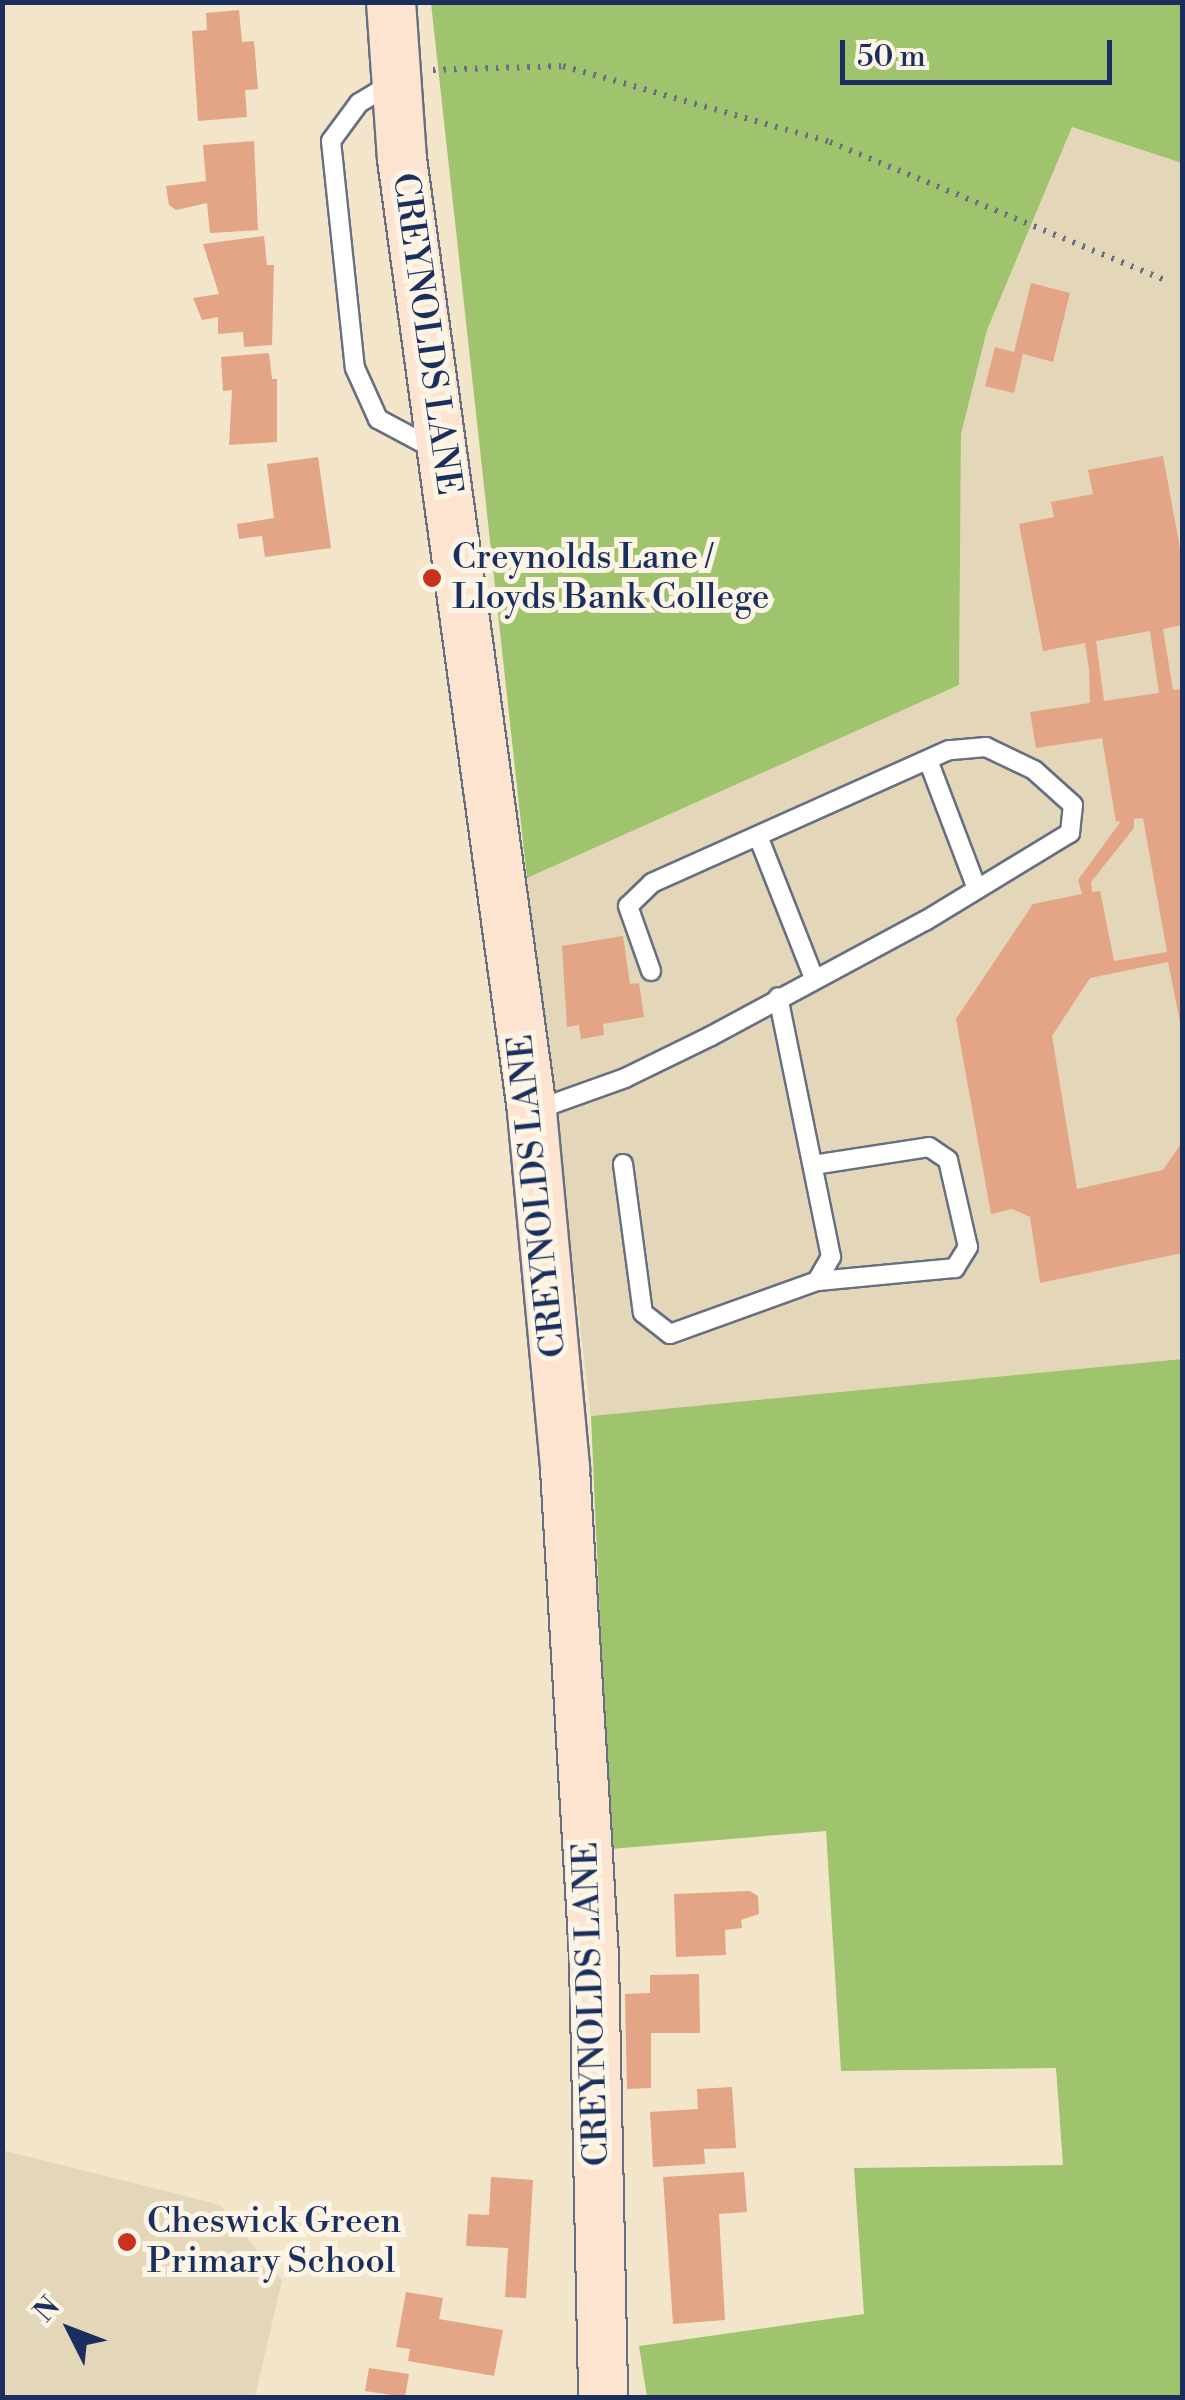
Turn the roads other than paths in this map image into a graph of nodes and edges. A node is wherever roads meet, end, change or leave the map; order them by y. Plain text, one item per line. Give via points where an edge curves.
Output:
1 (391, 2) edge
2 (394, 77) junction
3 (442, 453) junction
4 (928, 760) junction
5 (758, 836) junction
6 (977, 889) junction
7 (651, 971) dead end
8 (814, 978) junction
9 (778, 998) junction
10 (532, 1111) junction
11 (623, 1164) dead end
12 (812, 1165) junction
13 (817, 1280) junction
14 (603, 2398) edge

1 - 2 street, CREYNOLDS LANE
2 - 3 street, CREYNOLDS LANE
2 - 3 lane via 359,103 331,142 355,368 378,418
3 - 10 street, CREYNOLDS LANE
4 - 5 lane
4 - 6 lane
4 - 6 lane via 986,748 1034,770 1072,805 1070,833
5 - 7 lane via 652,883 628,906
5 - 8 lane
6 - 8 lane
8 - 9 lane
9 - 10 lane via 625,1078
9 - 12 lane
10 - 14 street, CREYNOLDS LANE via 565,1469 594,1960
11 - 13 lane via 643,1313 670,1334
12 - 13 lane via 832,1258
12 - 13 lane via 930,1147 948,1160 968,1247 956,1268

